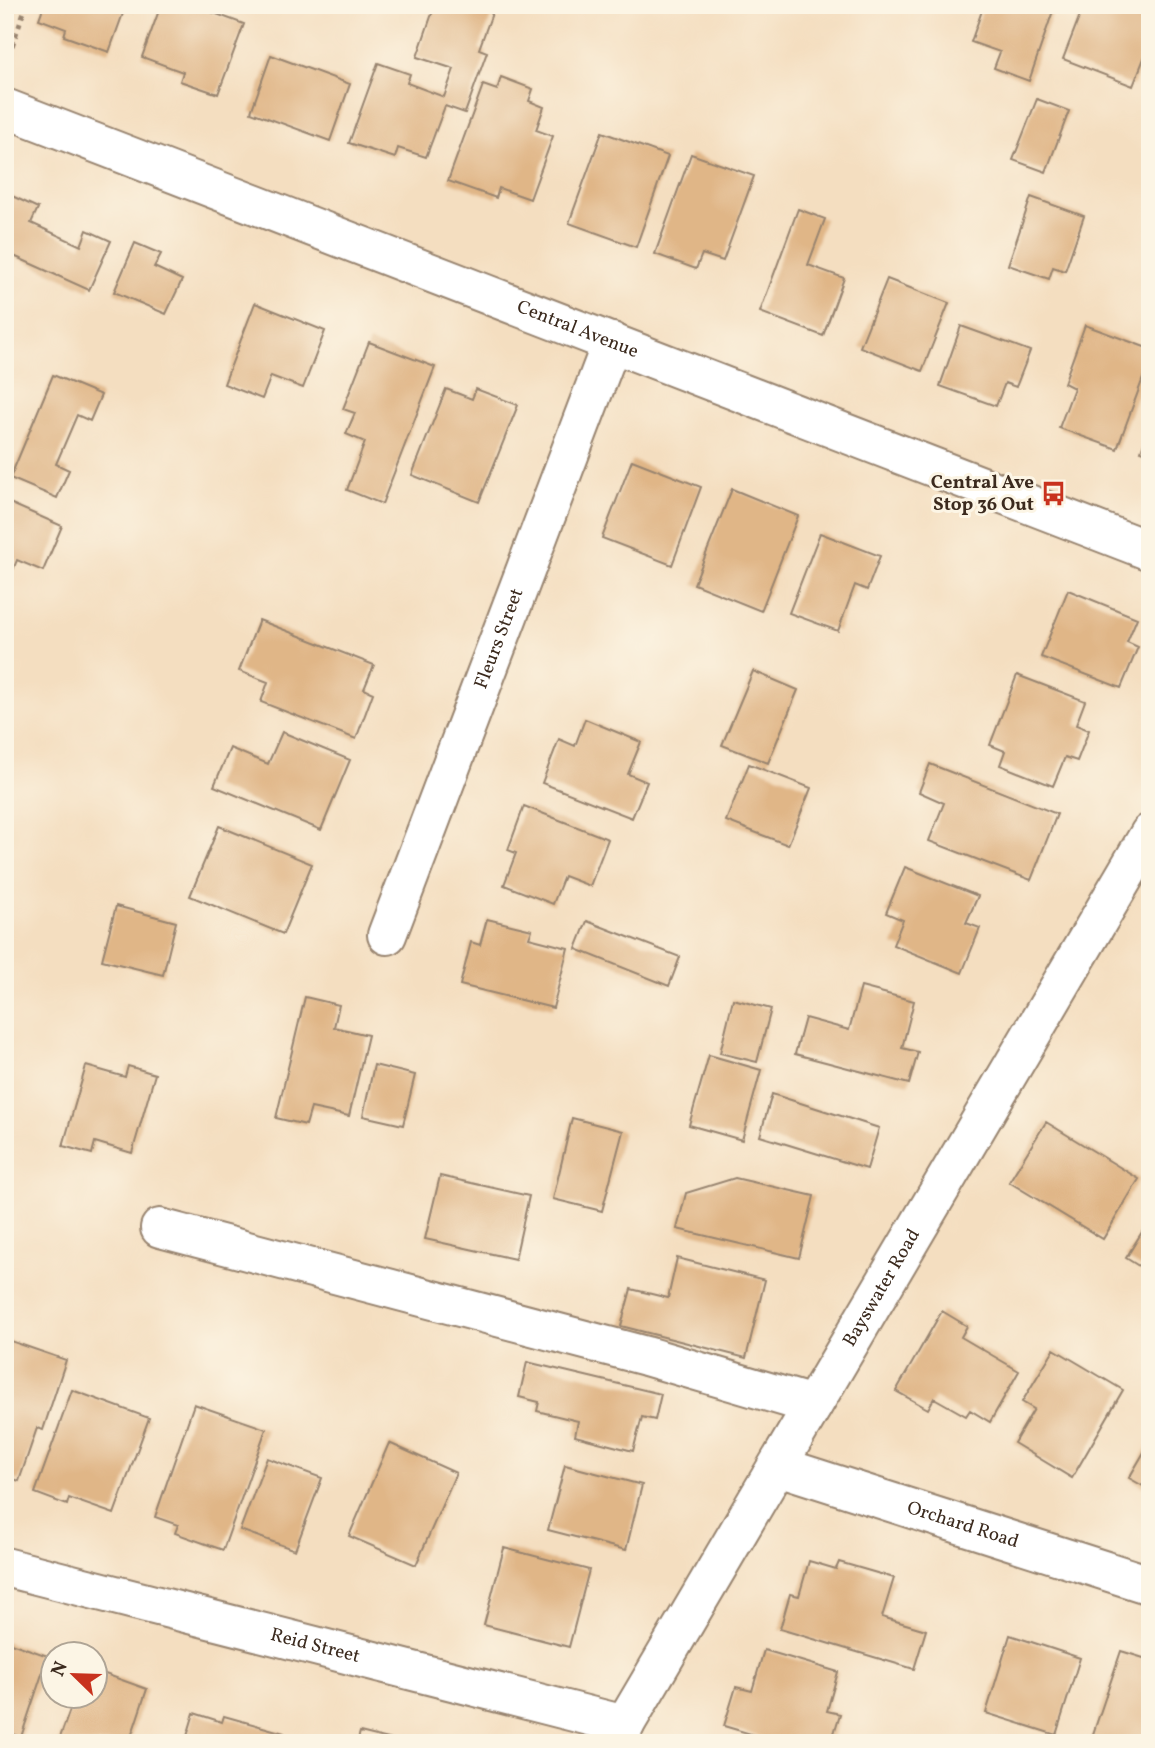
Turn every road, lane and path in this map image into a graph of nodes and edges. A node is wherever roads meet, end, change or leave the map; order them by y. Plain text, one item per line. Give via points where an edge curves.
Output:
1 (26, 5) edge
2 (5, 65) edge
3 (5, 108) edge
4 (612, 342) junction
5 (1150, 551) edge
6 (1150, 833) edge
7 (387, 934) dead end
8 (160, 1228) dead end
9 (813, 1405) junction
10 (778, 1466) junction
11 (5, 1567) edge
12 (1150, 1586) edge
13 (620, 1734) edge

1 - 2 path
3 - 4 street, Central Avenue
4 - 5 street, Central Avenue
4 - 7 street, Fleurs Street
6 - 9 street, Bayswater Road
8 - 9 street
9 - 10 street, Bayswater Road
10 - 12 street, Orchard Road
10 - 13 street, Bayswater Road
11 - 13 street, Reid Street

